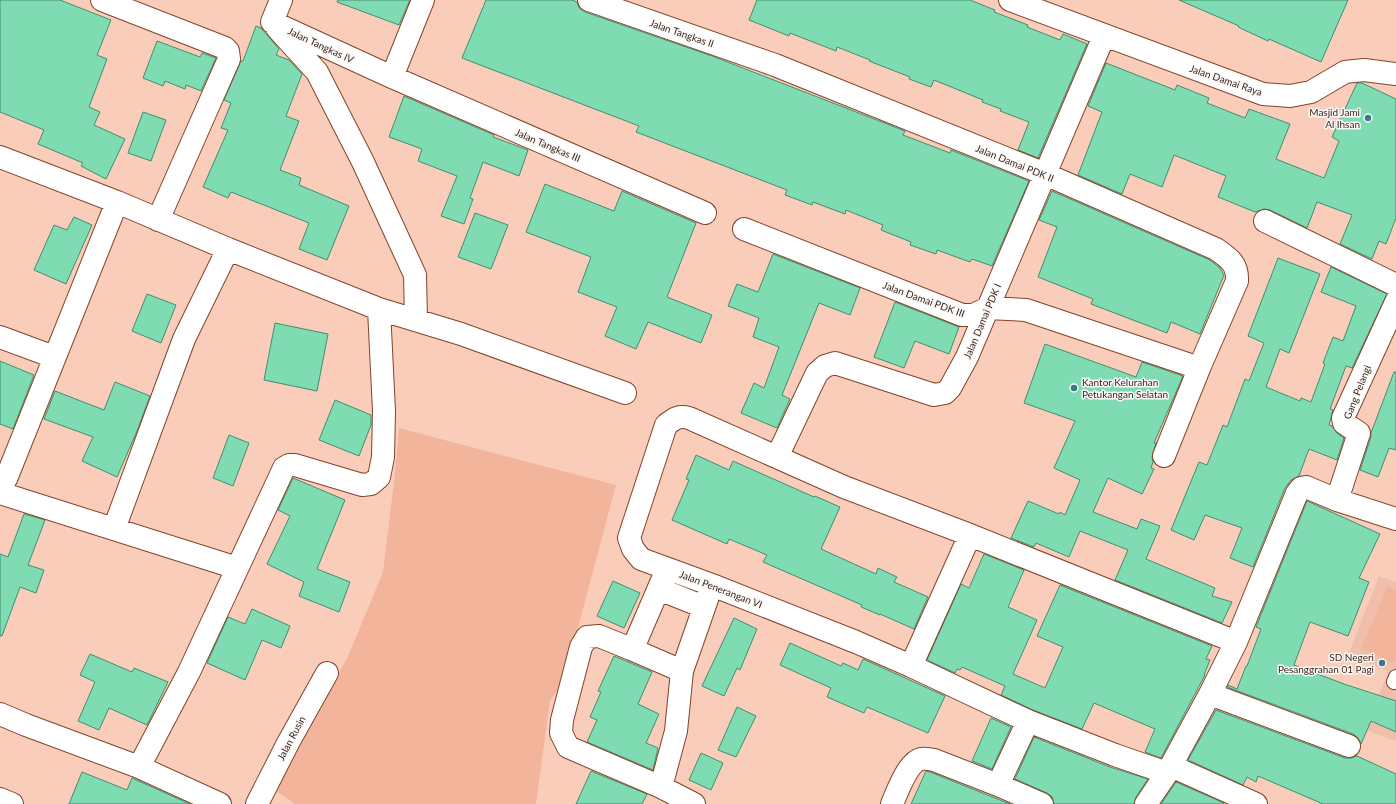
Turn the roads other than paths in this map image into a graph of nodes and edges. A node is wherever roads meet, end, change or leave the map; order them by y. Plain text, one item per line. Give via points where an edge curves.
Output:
1 (102, 0) edge
2 (280, 0) edge
3 (423, 0) edge
4 (589, 0) edge
5 (1010, 0) edge
6 (272, 22) junction
7 (1104, 36) junction
8 (775, 65) joint
9 (1396, 74) edge
10 (392, 77) junction
11 (0, 157) edge
12 (1045, 174) junction
13 (117, 202) junction
14 (705, 212) dead end
15 (158, 220) junction
16 (1265, 221) dead end
17 (744, 229) dead end
18 (228, 249) junction
19 (1396, 285) edge
20 (1396, 302) edge
21 (988, 308) junction
22 (379, 309) junction
23 (416, 320) junction
24 (0, 337) edge
25 (54, 356) junction
26 (1200, 366) junction
27 (625, 393) dead end
28 (1164, 456) dead end
29 (777, 457) junction
30 (3, 486) edge
31 (1337, 500) junction
32 (1396, 519) edge
33 (114, 529) junction
34 (970, 534) junction
35 (237, 568) junction
36 (667, 568) junction
37 (712, 585) junction
38 (659, 589) junction
39 (704, 607) junction
40 (1236, 642) junction
41 (631, 649) junction
42 (912, 666) junction
43 (682, 671) junction
44 (327, 673) dead end
45 (1210, 694) junction
46 (0, 714) edge
47 (1028, 721) junction
48 (1349, 746) dead end
49 (139, 767) junction
50 (1169, 770) junction
51 (998, 785) junction
52 (668, 795) edge
53 (0, 799) edge
54 (12, 804) edge
55 (220, 804) edge
56 (257, 804) edge
57 (694, 804) edge
58 (892, 804) edge
59 (1042, 804) edge
60 (1146, 804) edge
61 (1256, 804) edge

1 - 15 street via 228,51 229,59
2 - 6 street
3 - 10 street
4 - 8 street, Jalan Tangkas II
5 - 7 street, Jalan Damai Raya
6 - 10 street, Jalan Tangkas IV
6 - 23 street via 316,72 363,162 415,275
7 - 9 street, Jalan Damai Raya via 1263,94 1290,96 1311,92 1345,72 1364,70
7 - 12 street, Jalan Damai PDK I
8 - 12 street, Jalan Damai PDK II
10 - 14 street, Jalan Tangkas III
11 - 13 street
12 - 21 street, Jalan Damai PDK I
12 - 26 street, Jalan Damai PDK II via 1216,249 1233,263 1237,281
13 - 15 street
13 - 25 street
15 - 18 street
16 - 19 street
17 - 21 street, Jalan Damai PDK III via 962,315 973,315
18 - 22 street
18 - 33 street via 184,339
20 - 31 street, Gang Pelangi via 1343,418 1344,423 1359,433
21 - 26 street, Jalan Damai PDK III via 1026,310 1190,365
21 - 29 street, Jalan Damai PDK I via 967,357 950,388 944,393 934,395 835,363 817,372
22 - 23 street
22 - 35 street via 384,411 383,458 379,477 371,484 362,485 295,465 284,468
23 - 27 street
24 - 25 street
25 - 30 street
26 - 28 street
29 - 34 street via 844,487
29 - 36 street via 689,418 675,418 666,425 629,538 641,559
30 - 33 street
31 - 32 street
31 - 40 street via 1306,487 1297,493
33 - 35 street
34 - 40 street
34 - 42 street
35 - 49 street via 189,672
36 - 37 street, Jalan Penerangan VI
36 - 38 street, Jalan Penerangan VI
37 - 39 street
37 - 42 street, Jalan Penerangan VI
38 - 39 street
38 - 41 street, Jalan Penerangan VI
39 - 43 street
40 - 45 street
41 - 43 street
41 - 52 street via 599,636 587,637 581,647 561,733 568,747
42 - 47 street, Jalan Penerangan VI
43 - 52 street
44 - 56 street, Jalan Rusin
45 - 48 street
45 - 50 street
46 - 49 street
47 - 50 street, Jalan Penerangan VI via 1115,756
47 - 51 street
49 - 55 street
50 - 60 street
50 - 61 street, Jalan Penerangan VI
51 - 58 street via 934,760 920,759 909,769
51 - 59 street
52 - 57 street
53 - 54 street

